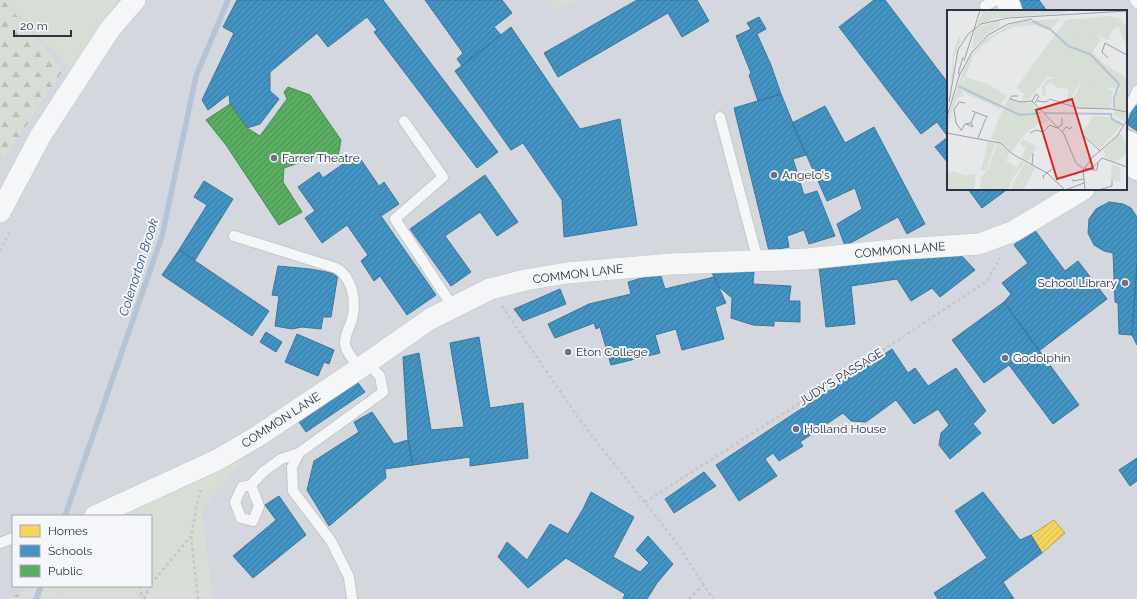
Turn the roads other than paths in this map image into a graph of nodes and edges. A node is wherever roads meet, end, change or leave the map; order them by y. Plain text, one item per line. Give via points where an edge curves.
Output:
1 (134, 0) edge
2 (996, 0) edge
3 (1006, 0) edge
4 (1135, 0) edge
5 (1137, 3) edge
6 (986, 6) dead end
7 (1011, 10) edge
8 (1137, 91) edge
9 (1127, 108) edge
10 (720, 117) dead end
11 (404, 121) dead end
12 (1127, 141) edge
13 (1137, 146) edge
14 (1127, 162) edge
15 (1137, 169) edge
16 (1082, 190) edge
17 (0, 212) edge
18 (234, 236) dead end
19 (758, 261) junction
20 (453, 308) junction
21 (364, 366) junction
22 (299, 453) junction
23 (251, 484) dead end
24 (97, 515) edge
25 (12, 538) edge
26 (0, 543) edge
27 (352, 599) edge

1 - 17 street via 110,29 41,135
2 - 6 lane
3 - 7 main road
4 - 5 lane
8 - 9 lane
10 - 19 lane
11 - 20 lane via 443,177 395,219
12 - 13 main road
14 - 15 main road
16 - 19 street, COMMON LANE via 1014,231 979,244
18 - 21 lane via 344,272 354,299 353,315 346,336 346,349
19 - 20 street, COMMON LANE via 671,264 567,273 490,289
20 - 21 street, COMMON LANE via 430,319
21 - 22 lane via 380,376 383,392
21 - 24 street, COMMON LANE via 217,460
22 - 23 lane via 281,459
22 - 27 lane via 292,467 293,491 331,542 349,577
25 - 26 lane

